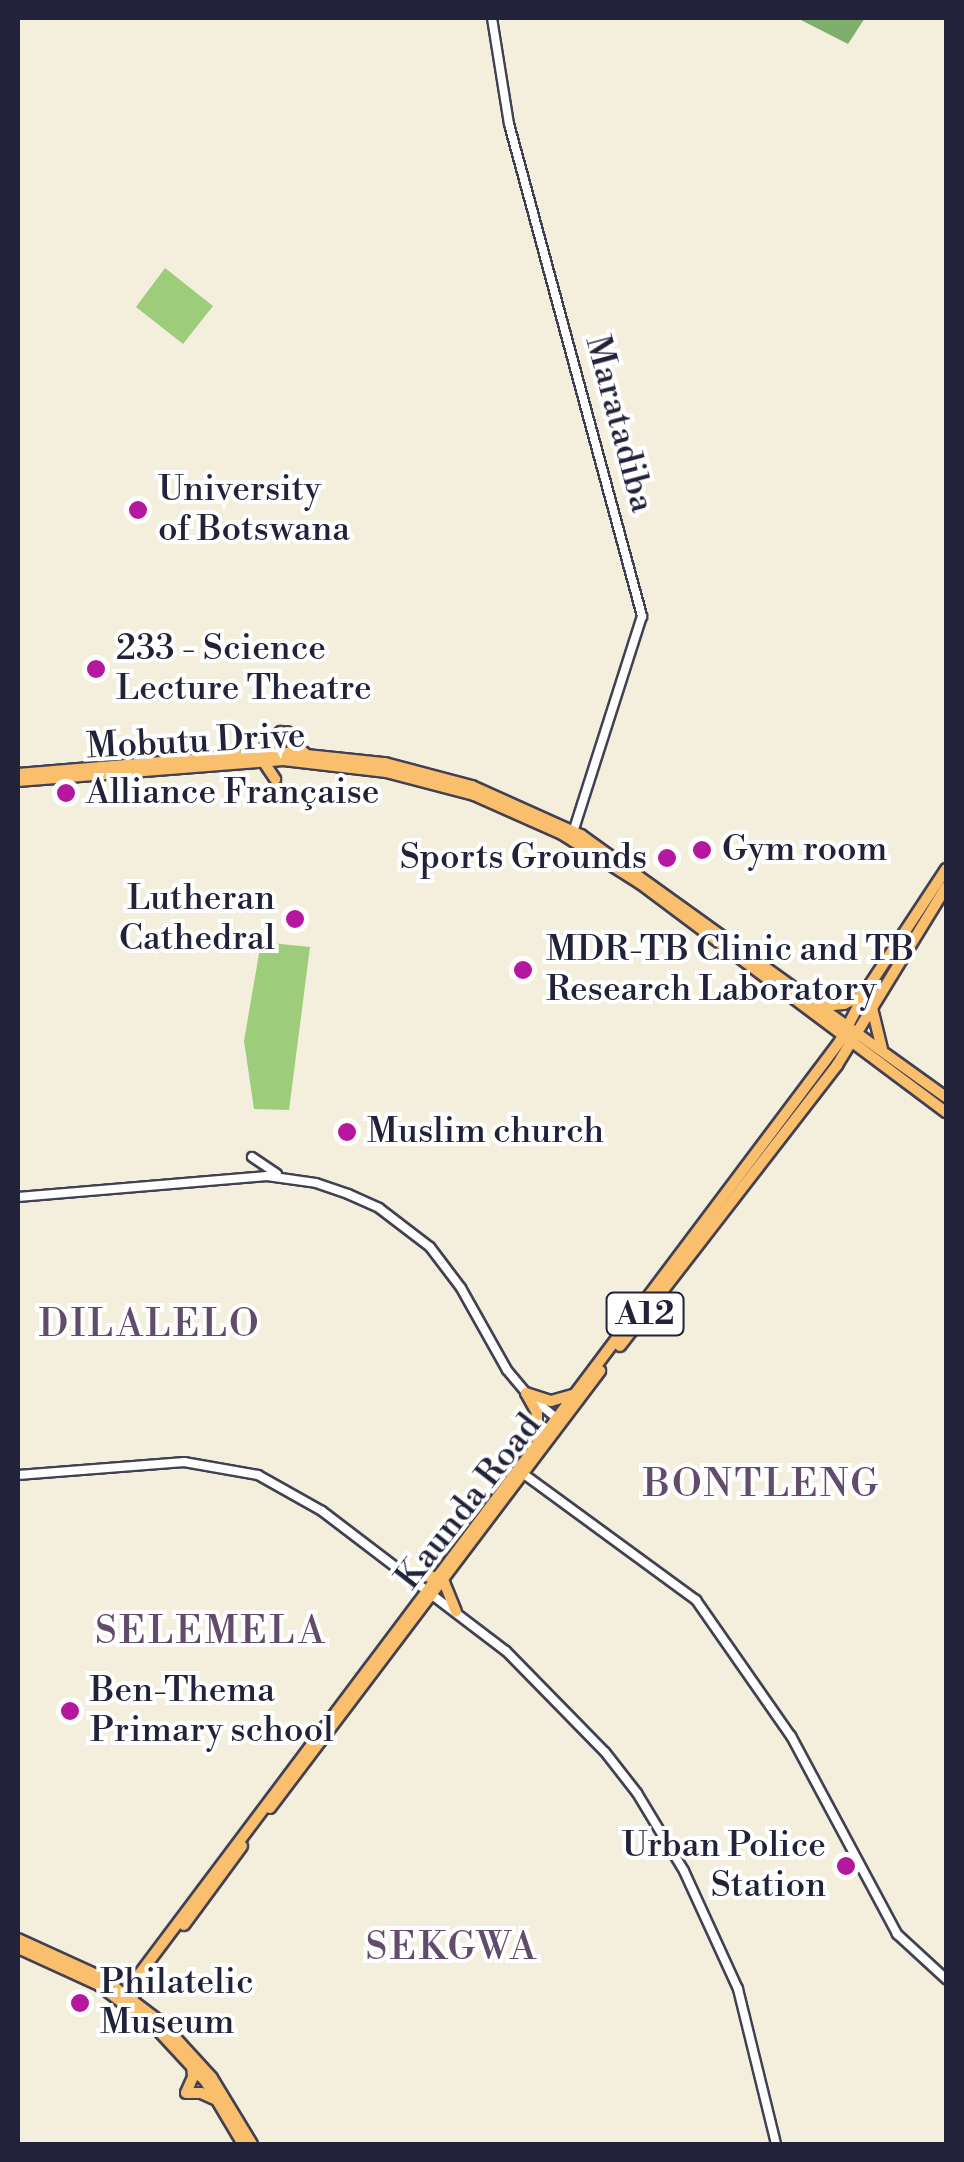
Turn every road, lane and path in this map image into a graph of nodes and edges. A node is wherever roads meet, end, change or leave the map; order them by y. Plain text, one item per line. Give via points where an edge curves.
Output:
1 (492, 18) edge
2 (261, 756) junction
3 (304, 758) junction
4 (18, 774) edge
5 (61, 774) junction
6 (18, 782) edge
7 (574, 830) junction
8 (946, 869) edge
9 (946, 887) edge
10 (946, 899) edge
11 (935, 906) junction
12 (867, 989) junction
13 (821, 1006) junction
14 (872, 1006) junction
15 (822, 1022) junction
16 (848, 1034) junction
17 (883, 1052) junction
18 (872, 1059) junction
19 (833, 1060) junction
20 (946, 1098) edge
21 (946, 1112) edge
22 (284, 1176) junction
23 (246, 1177) junction
24 (18, 1197) edge
25 (526, 1393) junction
26 (573, 1395) junction
27 (560, 1421) junction
28 (536, 1442) junction
29 (520, 1471) junction
30 (18, 1474) edge
31 (411, 1578) junction
32 (440, 1580) junction
33 (431, 1593) junction
34 (420, 1605) junction
35 (453, 1610) junction
36 (18, 1939) edge
37 (21, 1951) edge
38 (101, 1977) junction
39 (946, 1979) edge
40 (139, 1980) junction
41 (126, 2000) junction
42 (142, 2008) junction
43 (192, 2064) junction
44 (218, 2101) junction
45 (244, 2144) edge
46 (252, 2144) edge
47 (773, 2144) edge

1 - 7 street, Maratadiba via 508,124 641,608 638,638
2 - 3 main road, Mobutu Drive
2 - 3 main road via 279,776
2 - 3 main road via 284,732
2 - 5 main road, Mobutu Drive
3 - 7 main road, Mobutu Drive via 428,781
4 - 5 main road
5 - 6 main road, Mobutu Drive
7 - 13 main road
7 - 15 main road, Mobutu Drive
8 - 12 main road, A12
9 - 11 main road, A12
10 - 11 main road
11 - 14 main road, A12
12 - 13 main road via 849,1003
12 - 16 main road, A12
13 - 16 main road
14 - 16 main road, A12
14 - 17 main road
15 - 16 main road, Mobutu Drive
15 - 19 main road
16 - 17 main road
16 - 18 main road
16 - 19 main road, Kaunda Road / A12
17 - 20 main road
18 - 19 main road
18 - 21 main road
19 - 26 main road, Kaunda Road / A12
19 - 27 main road, Kaunda Road / A12
22 - 23 street
22 - 23 street via 252,1157
22 - 25 street via 359,1198 430,1247
23 - 24 street
25 - 26 main road via 551,1401
25 - 27 street
25 - 28 main road via 537,1414
26 - 27 main road, Kaunda Road / A12
27 - 28 main road, Kaunda Road / A12
27 - 29 main road, Kaunda Road / A12
28 - 29 main road, Kaunda Road / A12
29 - 32 main road, Kaunda Road / A12
29 - 39 street via 696,1600 791,1736 897,1934
30 - 31 street via 168,1462 238,1469 297,1494
31 - 32 main road
31 - 33 street
31 - 34 main road
32 - 33 main road, Kaunda Road / A12
32 - 35 main road
33 - 34 main road, Kaunda Road / A12
33 - 35 street
34 - 35 main road
34 - 40 main road, Kaunda Road / A12
35 - 47 street via 566,1708 629,1782 664,1836 734,1978
36 - 38 main road
37 - 41 main road
38 - 40 main road via 118,1985
38 - 41 main road
40 - 41 main road, Kaunda Road / A12
40 - 42 main road
41 - 42 main road
41 - 43 main road
42 - 46 main road via 193,2054
43 - 44 main road
43 - 44 main road via 186,2093
44 - 45 main road

